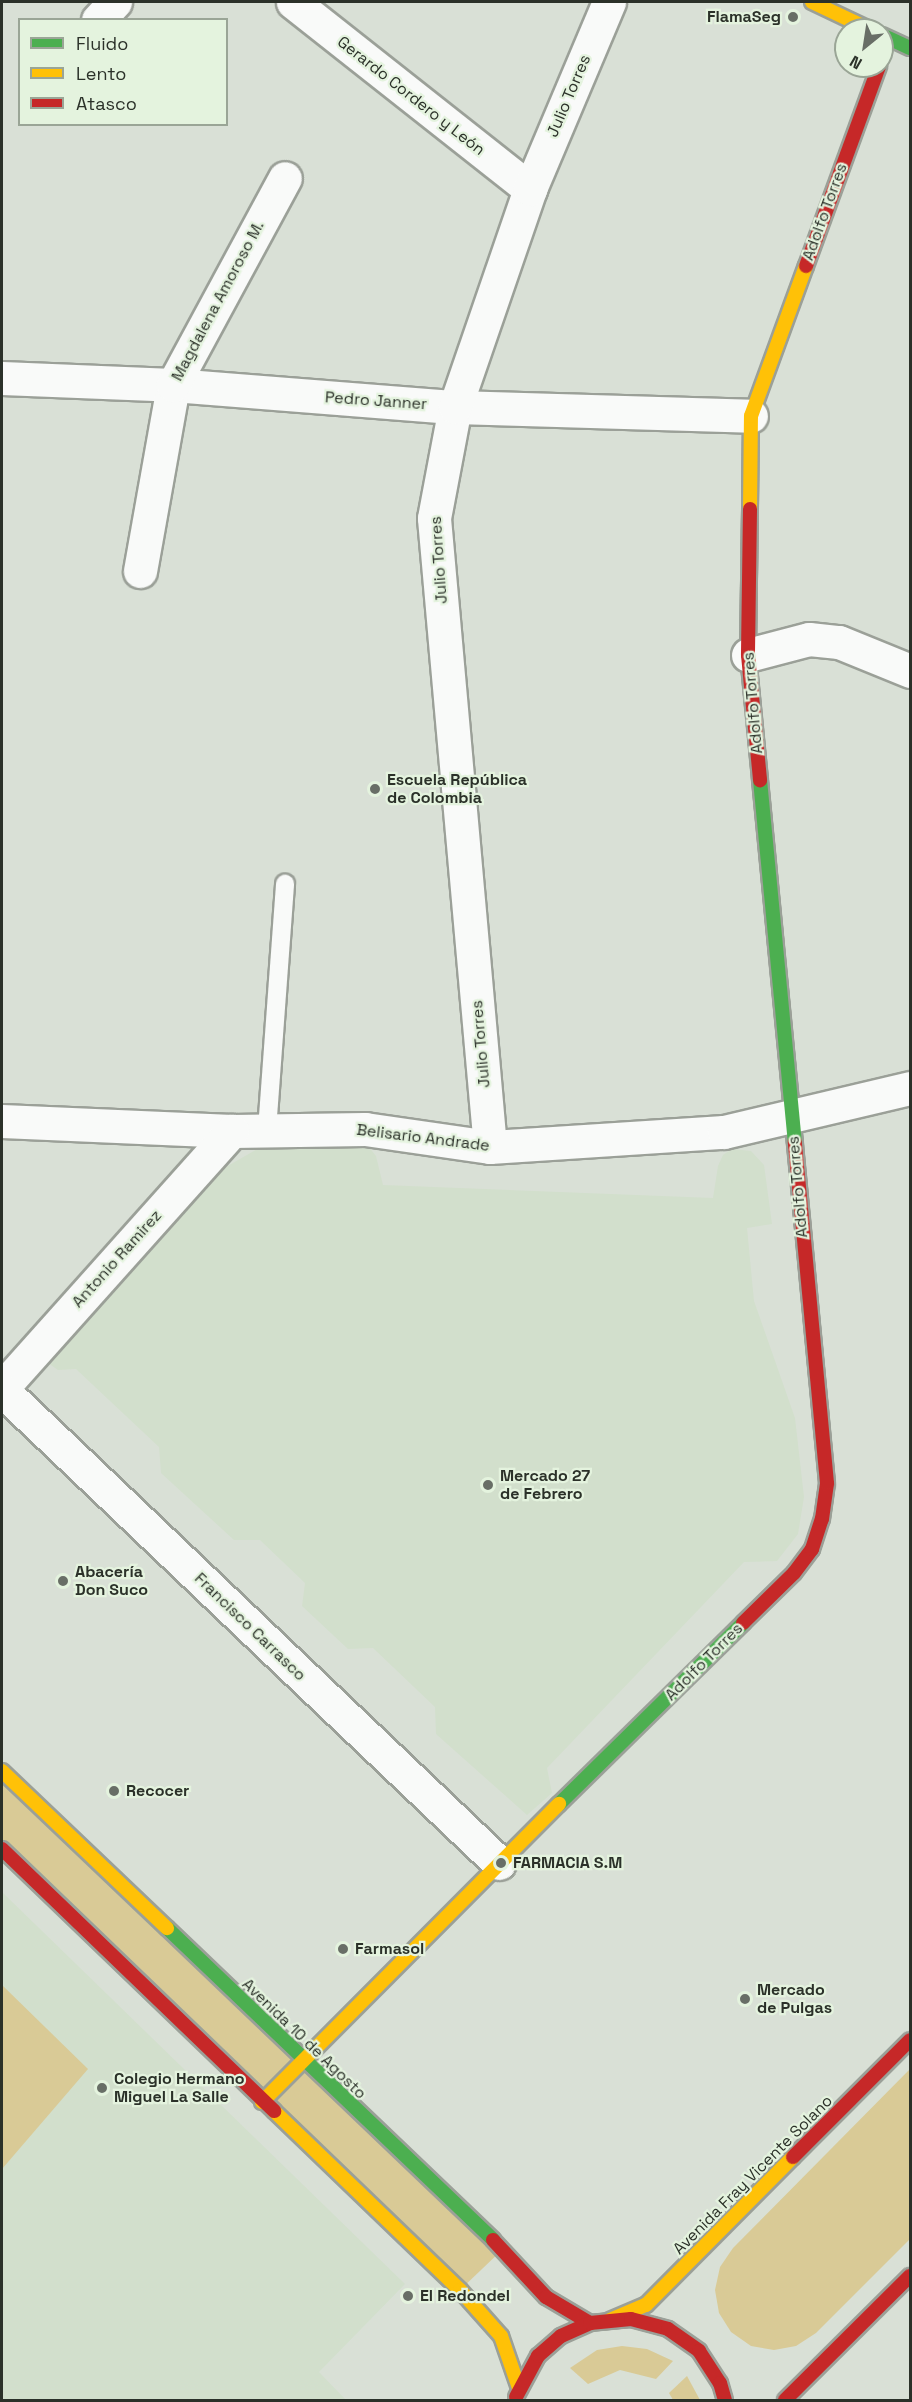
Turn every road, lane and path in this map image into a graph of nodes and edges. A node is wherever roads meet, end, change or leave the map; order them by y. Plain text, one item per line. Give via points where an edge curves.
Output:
1 (115, 2) edge
2 (293, 2) edge
3 (609, 2) edge
4 (812, 2) edge
5 (100, 18) edge
6 (839, 18) edge
7 (874, 78) edge
8 (285, 178) dead end
9 (530, 189) junction
10 (2, 378) edge
11 (173, 385) junction
12 (455, 407) junction
13 (751, 416) junction
14 (140, 571) dead end
15 (748, 655) junction
16 (910, 671) edge
17 (285, 884) dead end
18 (910, 1088) edge
19 (791, 1117) junction
20 (2, 1121) edge
21 (267, 1130) junction
22 (232, 1131) junction
23 (490, 1147) junction
24 (2, 1389) edge
25 (2, 1771) edge
26 (2, 1849) edge
27 (499, 1863) junction
28 (910, 2040) edge
29 (303, 2062) junction
30 (262, 2102) junction
31 (910, 2276) edge
32 (610, 2319) junction
33 (590, 2323) junction
34 (517, 2394) edge
35 (725, 2400) edge
36 (785, 2400) edge

1 - 5 street
2 - 9 street, Gerardo Cordero y León
3 - 9 street, Julio Torres
4 - 6 main road
7 - 13 main road, Adolfo Torres
8 - 11 street, Magdalena Amoroso M.
9 - 12 street, Julio Torres
10 - 11 street, Pedro Janner
11 - 12 street, Pedro Janner
11 - 14 street, Magdalena Amoroso M.
12 - 13 street, Pedro Janner
12 - 23 street, Julio Torres via 434,518
13 - 15 main road, Adolfo Torres
15 - 16 street via 809,639 874,653
15 - 19 main road, Adolfo Torres
17 - 21 lane
18 - 19 street, Belisario Andrade
19 - 23 street, Belisario Andrade via 724,1132
19 - 27 main road, Adolfo Torres via 827,1483 822,1519 812,1549 794,1573
20 - 22 street, Belisario Andrade
21 - 22 street, Belisario Andrade
21 - 23 street, Belisario Andrade via 365,1129
22 - 24 street, Antonio Ramirez
24 - 27 street, Francisco Carrasco
25 - 29 main road, Avenida 10 de Agosto
26 - 30 main road
27 - 29 main road, Adolfo Torres
28 - 32 main road, Avenida Fray Vicente Solano via 646,2305
29 - 30 main road, Adolfo Torres
29 - 33 main road, Avenida 10 de Agosto via 502,2248 546,2297
30 - 34 main road via 501,2336 510,2354
31 - 36 main road
32 - 33 main road
32 - 35 main road via 631,2319 668,2329 699,2351 720,2383
33 - 34 main road via 561,2336 538,2356

